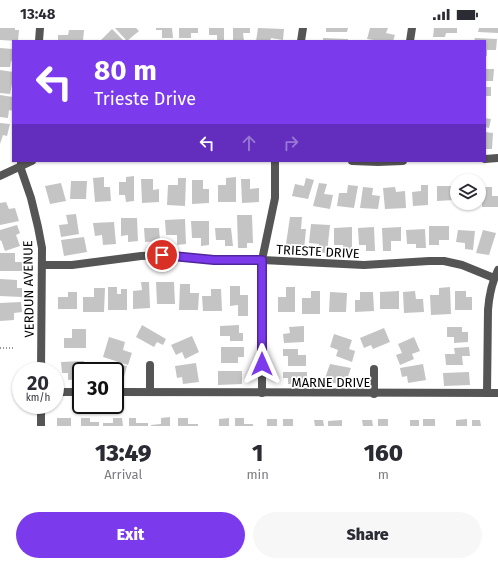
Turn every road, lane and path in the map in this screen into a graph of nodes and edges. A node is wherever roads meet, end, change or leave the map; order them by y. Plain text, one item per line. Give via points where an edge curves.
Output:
1 (40, 28) edge
2 (303, 28) edge
3 (412, 28) edge
4 (39, 40) edge
5 (300, 40) edge
6 (410, 40) edge
7 (486, 158) edge
8 (498, 158) edge
9 (275, 162) edge
10 (21, 163) edge
11 (0, 176) edge
12 (262, 260) junction
13 (42, 265) junction
14 (498, 270) edge
15 (494, 278) junction
16 (0, 348) edge
17 (13, 348) dead end
18 (41, 362) edge
19 (150, 365) dead end
20 (374, 369) dead end
21 (124, 392) edge
22 (150, 392) junction
23 (262, 393) junction
24 (487, 393) junction
25 (498, 393) edge
26 (374, 394) junction
27 (41, 414) edge
28 (41, 426) edge

1 - 4 street
2 - 5 street
3 - 6 street
7 - 8 street
9 - 12 street via 274,204
10 - 11 street
10 - 13 street, VERDUN AVENUE via 38,227
12 - 13 street, TRIESTE DRIVE via 214,260 162,255 72,265
12 - 15 street, TRIESTE DRIVE via 364,265 444,261 462,264
12 - 23 street
13 - 18 street, VERDUN AVENUE
14 - 15 street
15 - 24 street via 488,310
16 - 17 path
19 - 22 street
20 - 26 street
21 - 22 street, MARNE DRIVE
22 - 23 street, MARNE DRIVE
23 - 26 street, MARNE DRIVE
24 - 25 street, MARNE DRIVE
24 - 26 street, MARNE DRIVE
27 - 28 street

